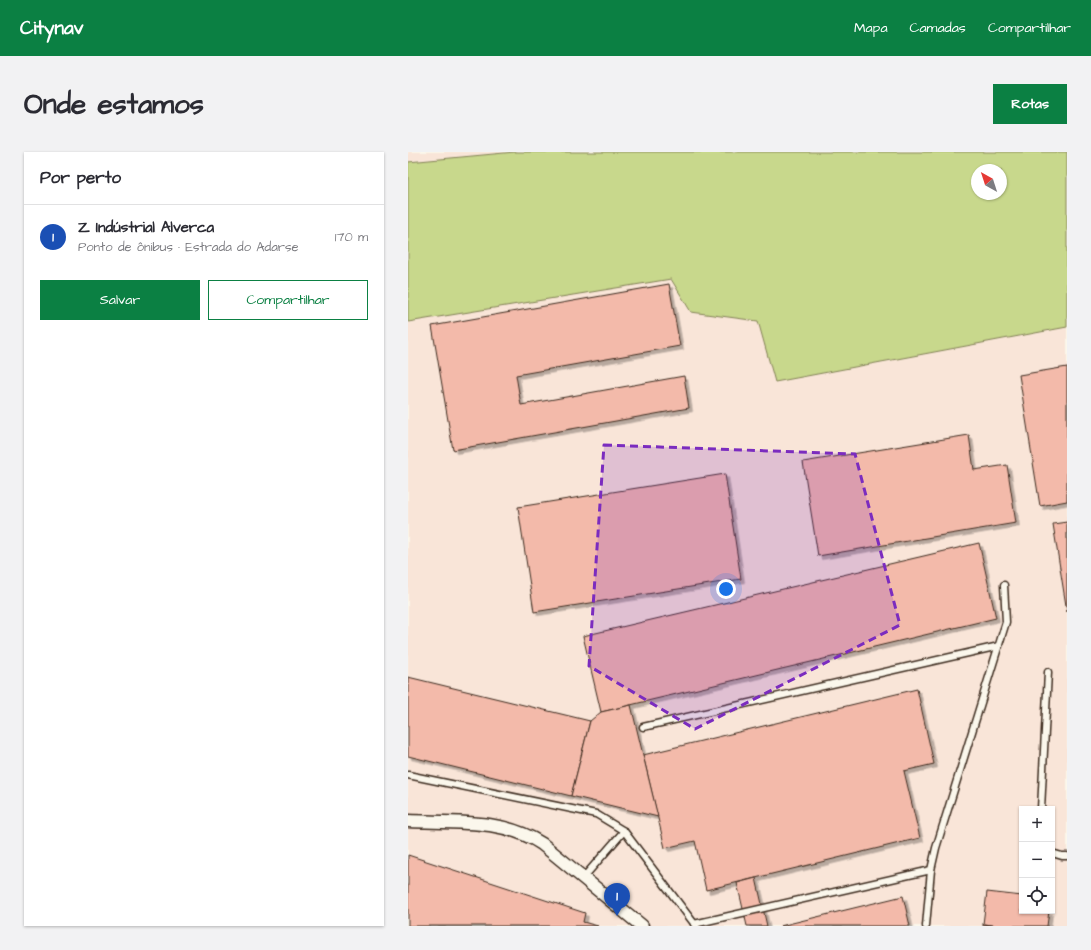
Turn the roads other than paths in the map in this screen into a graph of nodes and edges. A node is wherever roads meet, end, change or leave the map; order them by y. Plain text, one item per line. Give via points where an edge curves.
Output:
1 (1004, 585) dead end
2 (999, 646) junction
3 (1048, 672) dead end
4 (643, 728) dead end
5 (408, 775) edge
6 (1041, 806) edge
7 (408, 821) edge
8 (624, 830) junction
9 (1055, 854) edge
10 (1067, 856) edge
11 (931, 870) junction
12 (583, 878) junction
13 (695, 925) edge
14 (642, 926) edge
15 (926, 926) edge

1 - 2 lane via 1006,622
2 - 4 lane
2 - 11 lane via 987,678
3 - 6 lane
5 - 8 lane via 596,814
7 - 12 street via 477,824 514,829 542,844
8 - 12 lane
8 - 13 lane
9 - 10 lane
11 - 13 lane
11 - 15 lane
12 - 14 street

